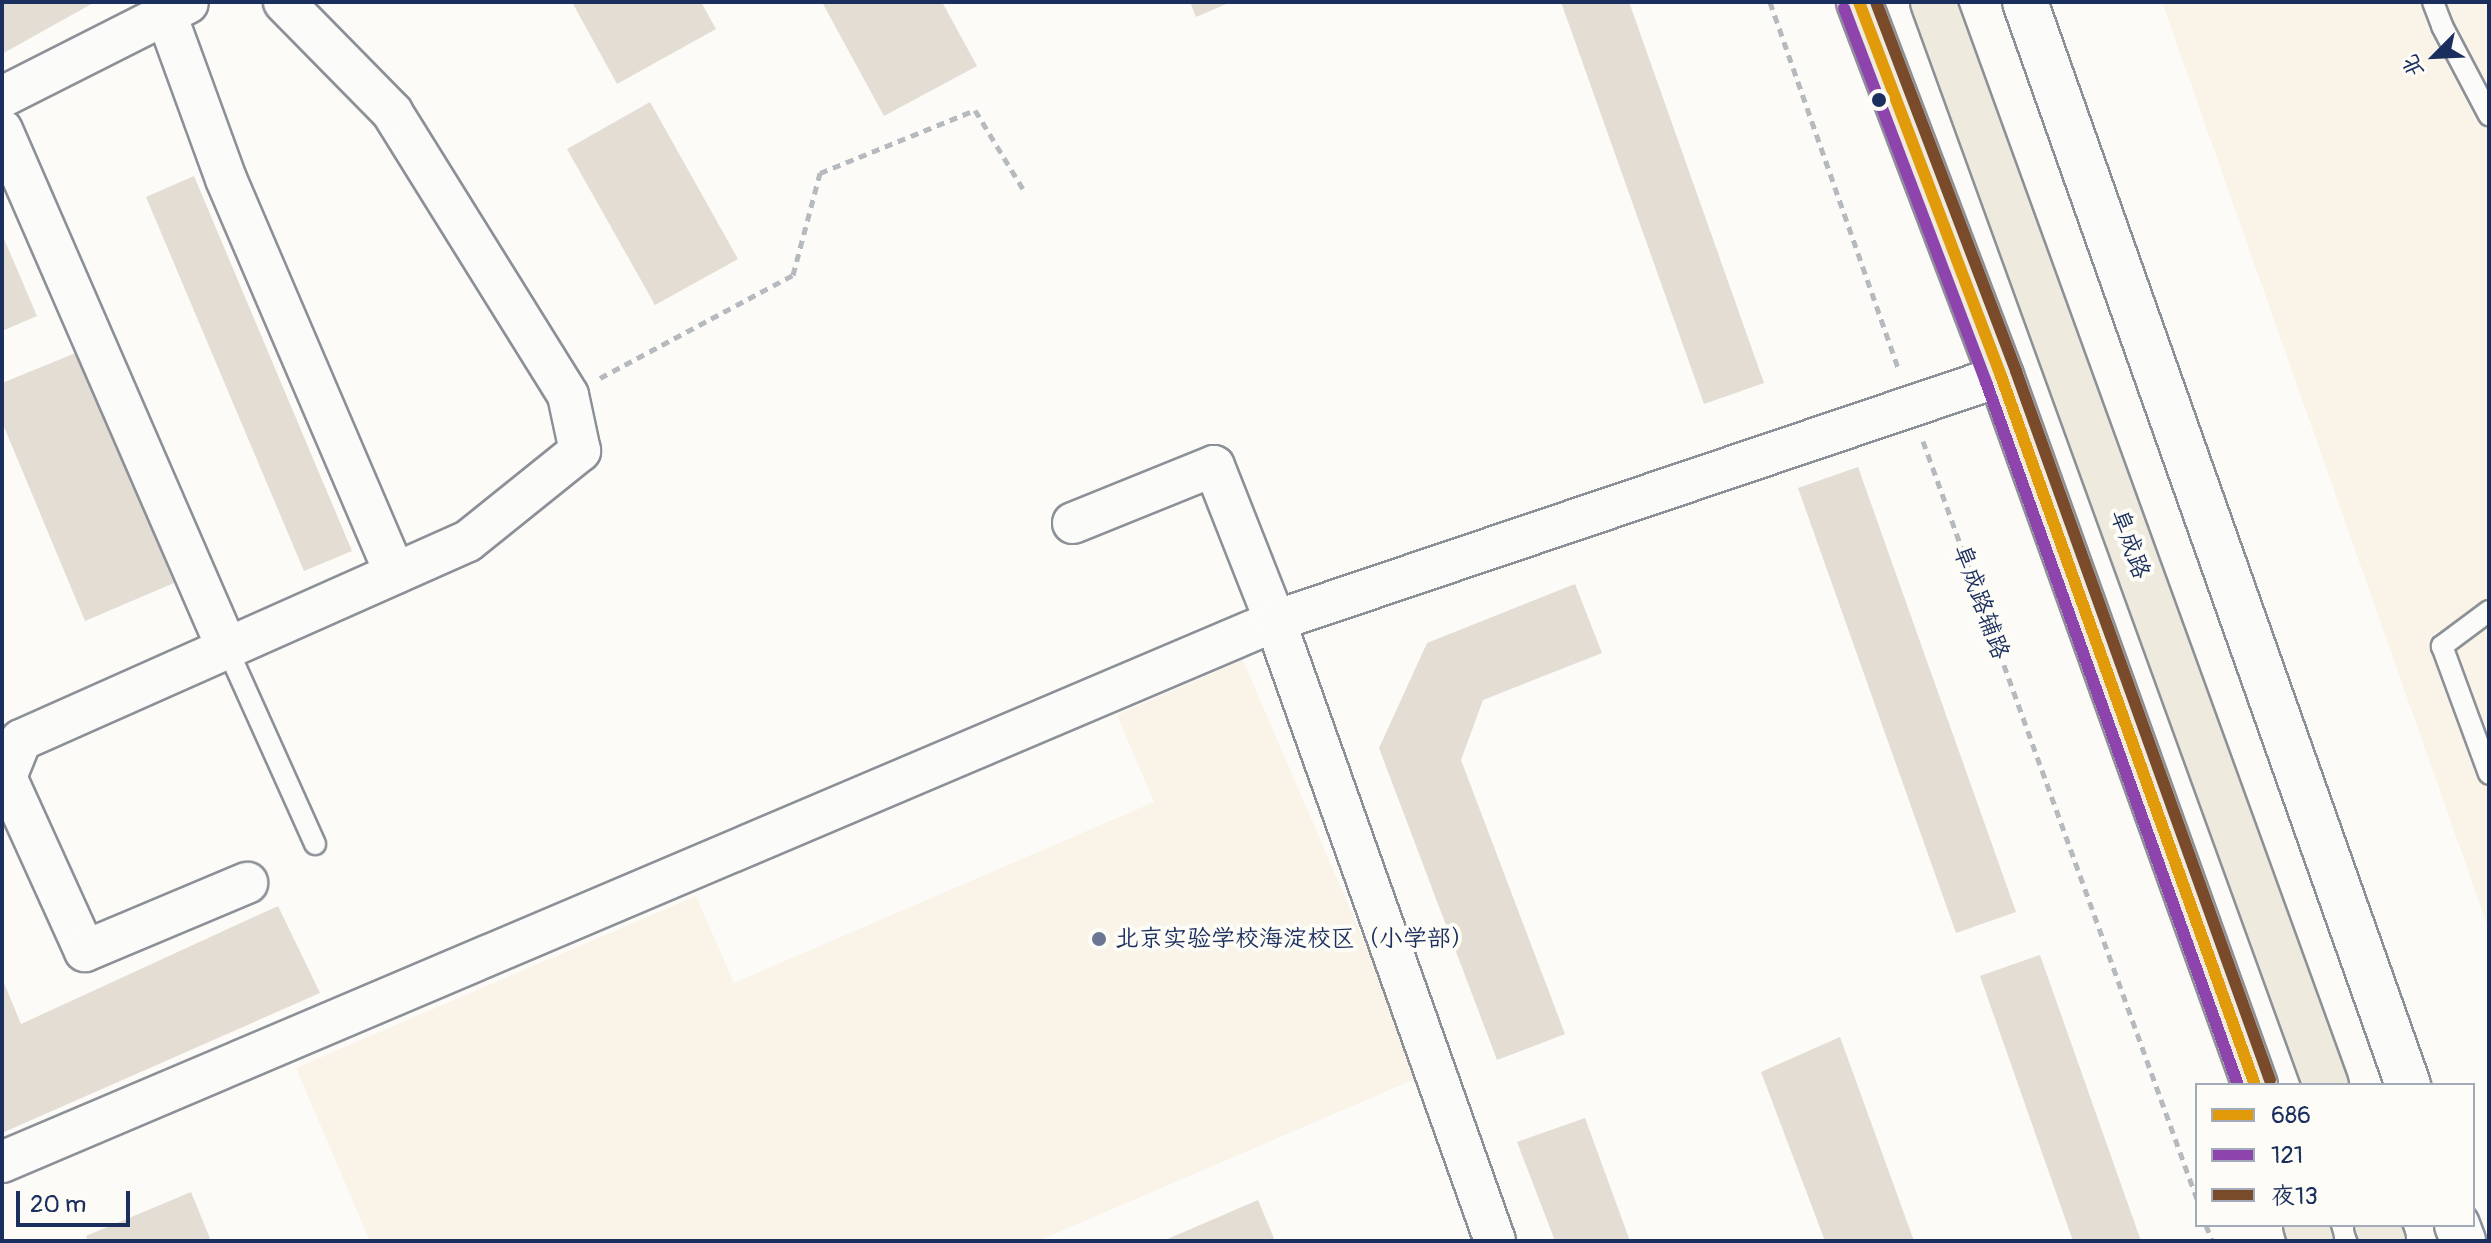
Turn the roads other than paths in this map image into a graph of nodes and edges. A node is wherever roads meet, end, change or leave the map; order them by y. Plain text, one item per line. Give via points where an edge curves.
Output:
1 (284, 2) edge
2 (1859, 2) edge
3 (1933, 2) edge
4 (2025, 2) edge
5 (2433, 2) edge
6 (178, 8) edge
7 (2, 97) edge
8 (2489, 115) edge
9 (2, 130) edge
10 (2001, 376) junction
11 (1073, 523) dead end
12 (395, 573) junction
13 (2489, 611) edge
14 (1275, 621) junction
15 (227, 648) junction
16 (2489, 774) edge
17 (4, 777) edge
18 (315, 844) dead end
19 (247, 883) dead end
20 (2254, 1083) edge
21 (2325, 1083) edge
22 (2407, 1083) edge
23 (2, 1162) edge
24 (1495, 1241) edge

1 - 12 street via 392,112 568,395 580,451 468,541
2 - 10 highway
3 - 21 highway, 阜成路
4 - 22 street
5 - 8 lane
6 - 7 street
6 - 12 street via 226,179
9 - 15 street
10 - 14 street
10 - 20 highway
11 - 14 street via 1214,466
12 - 15 street
13 - 16 lane via 2442,646
14 - 23 street
14 - 24 street
15 - 17 street via 21,740
15 - 18 lane
17 - 19 street via 85,951

